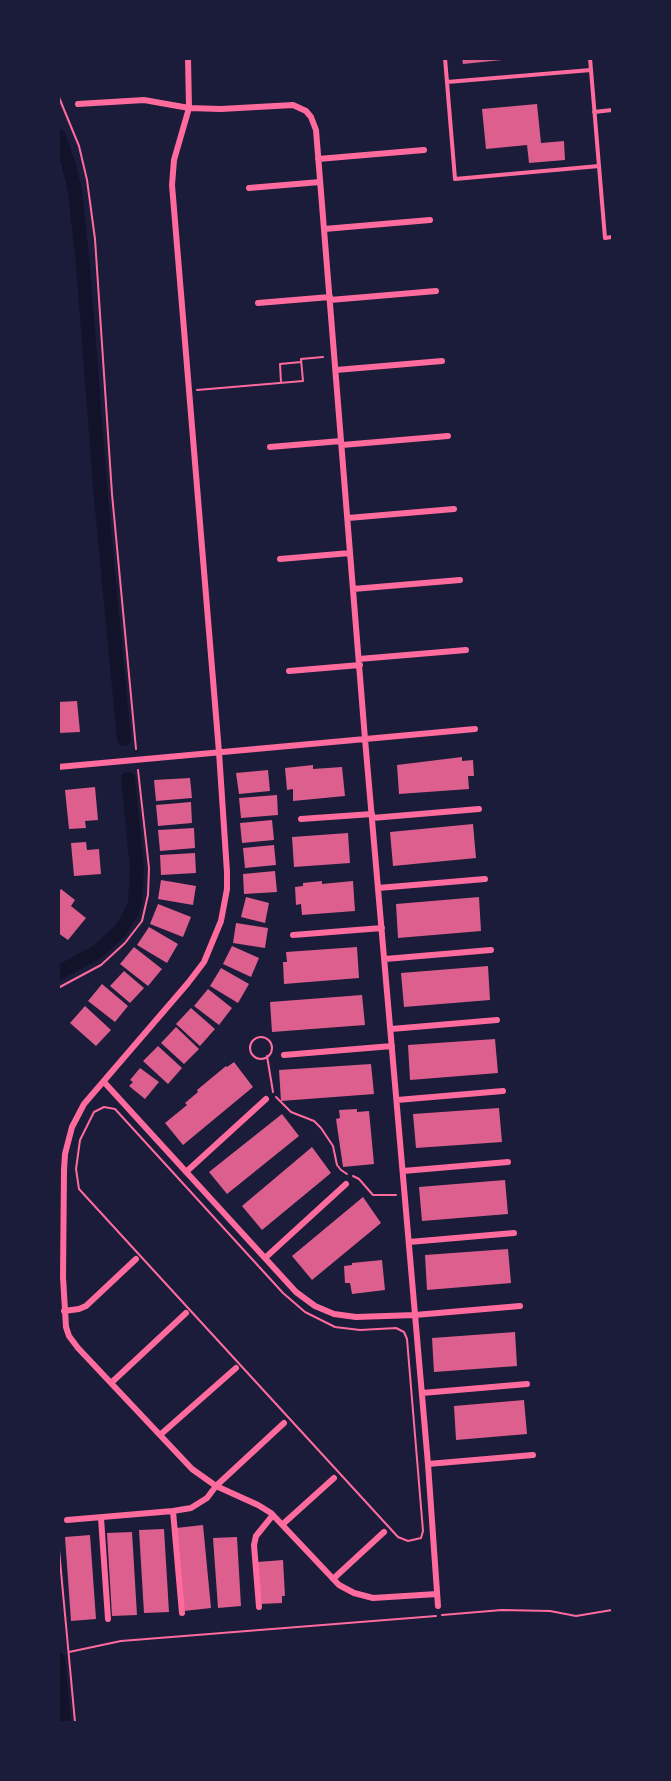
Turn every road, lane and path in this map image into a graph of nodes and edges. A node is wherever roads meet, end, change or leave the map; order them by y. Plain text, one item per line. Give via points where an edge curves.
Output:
1 (188, 58) edge
2 (445, 58) edge
3 (590, 58) edge
4 (591, 70) junction
5 (447, 82) junction
6 (58, 95) edge
7 (78, 104) dead end
8 (189, 108) junction
9 (612, 110) edge
10 (594, 112) junction
11 (424, 150) dead end
12 (318, 159) junction
13 (599, 166) junction
14 (320, 182) junction
15 (249, 188) dead end
16 (430, 220) dead end
17 (324, 229) junction
18 (612, 237) edge
19 (436, 291) dead end
20 (330, 298) junction
21 (258, 303) dead end
22 (334, 356) junction
23 (442, 361) dead end
24 (302, 362) junction
25 (336, 370) junction
26 (281, 382) junction
27 (189, 391) junction
28 (448, 436) dead end
29 (342, 443) junction
30 (270, 447) dead end
31 (454, 509) dead end
32 (348, 518) junction
33 (350, 553) junction
34 (280, 559) dead end
35 (460, 580) dead end
36 (353, 589) junction
37 (466, 650) dead end
38 (359, 662) junction
39 (289, 671) dead end
40 (475, 729) dead end
41 (365, 739) junction
42 (219, 752) junction
43 (137, 760) junction
44 (58, 767) edge
45 (479, 809) dead end
46 (372, 816) junction
47 (300, 819) dead end
48 (485, 879) dead end
49 (378, 888) junction
50 (382, 928) junction
51 (293, 935) dead end
52 (491, 950) dead end
53 (385, 959) junction
54 (58, 988) edge
55 (497, 1020) dead end
56 (391, 1029) junction
57 (280, 1045) dead end
58 (272, 1046) junction
59 (392, 1046) junction
60 (284, 1054) dead end
61 (267, 1056) junction
62 (104, 1082) junction
63 (502, 1091) dead end
64 (267, 1099) dead end
65 (397, 1100) junction
66 (115, 1110) joint
67 (508, 1162) dead end
68 (403, 1171) junction
69 (186, 1172) junction
70 (346, 1184) dead end
71 (405, 1194) junction
72 (514, 1233) dead end
73 (409, 1242) junction
74 (265, 1258) junction
75 (136, 1259) dead end
76 (520, 1306) dead end
77 (64, 1311) junction
78 (186, 1313) dead end
79 (415, 1315) junction
80 (236, 1368) dead end
81 (111, 1383) junction
82 (527, 1384) dead end
83 (422, 1393) junction
84 (284, 1423) dead end
85 (160, 1435) junction
86 (533, 1455) dead end
87 (428, 1464) junction
88 (334, 1478) dead end
89 (216, 1486) junction
90 (173, 1511) junction
91 (273, 1515) junction
92 (101, 1518) junction
93 (67, 1520) dead end
94 (283, 1524) junction
95 (384, 1532) dead end
96 (58, 1539) edge
97 (333, 1579) junction
98 (437, 1594) junction
99 (438, 1606) dead end
100 (259, 1607) dead end
101 (612, 1610) edge
102 (182, 1613) dead end
103 (108, 1619) dead end
104 (69, 1652) junction
105 (75, 1722) edge

1 - 8 street
2 - 5 lane
3 - 4 lane
4 - 5 lane
4 - 10 lane
5 - 13 lane via 455,178
6 - 43 path via 79,146 95,239 112,494
7 - 8 street via 144,100
8 - 12 street via 286,104 300,107 314,123
8 - 27 street via 174,160 172,185
9 - 10 lane
10 - 13 lane
11 - 12 street
12 - 14 street
13 - 18 lane via 605,238
14 - 15 street
14 - 17 street
16 - 17 street
17 - 20 street
19 - 20 street
20 - 21 street
20 - 22 street
22 - 24 path via 301,358
22 - 25 street
23 - 25 street
24 - 26 path via 280,364
24 - 26 path via 303,381
25 - 29 street
26 - 27 path
27 - 42 street
28 - 29 street
29 - 30 street
29 - 32 street
31 - 32 street
32 - 33 street
33 - 34 street
33 - 36 street
35 - 36 street
36 - 38 street
37 - 38 street
38 - 39 street
38 - 41 street
40 - 41 street
41 - 42 street
41 - 46 street
42 - 43 street
42 - 62 street via 227,872 225,905 217,936 197,973
43 - 44 street
43 - 54 path via 149,868 142,921 101,965
45 - 46 street
46 - 47 street
46 - 49 street
48 - 49 street
49 - 50 street
50 - 51 street
50 - 53 street
52 - 53 street
53 - 56 street
55 - 56 street
56 - 59 street
57 - 58 path
58 - 61 path
58 - 61 path via 262,1037 250,1044 254,1056
59 - 60 street
59 - 65 street
61 - 71 path via 274,1095 291,1112 321,1128 333,1146 341,1170 359,1179 373,1196
62 - 69 street
62 - 77 street via 78,1115 65,1154
63 - 65 street
64 - 69 street
65 - 68 street
66 - 66 path via 97,1109 84,1129 76,1161 76,1181 81,1192 398,1537 408,1541 421,1538 422,1509 404,1332 391,1327 335,1327 299,1308
67 - 68 street
68 - 71 street
69 - 74 street
70 - 74 street
71 - 73 street
72 - 73 street
73 - 79 street
74 - 79 street via 296,1292 324,1310 356,1317
75 - 77 street via 83,1308
76 - 79 street
77 - 81 street via 69,1336
78 - 81 street
79 - 83 street
80 - 85 street
81 - 85 street
82 - 83 street
83 - 87 street
84 - 89 street
85 - 89 street via 192,1469
86 - 87 street
87 - 98 street
88 - 94 street
89 - 90 street via 197,1505
89 - 91 street
90 - 92 street
90 - 102 street
91 - 94 street
91 - 100 street via 256,1536 254,1545
92 - 93 street
92 - 103 street
94 - 97 street
95 - 97 street
96 - 104 path
97 - 98 street via 346,1590 373,1598
98 - 99 street
101 - 104 path via 576,1616 502,1610 121,1641
104 - 105 path

